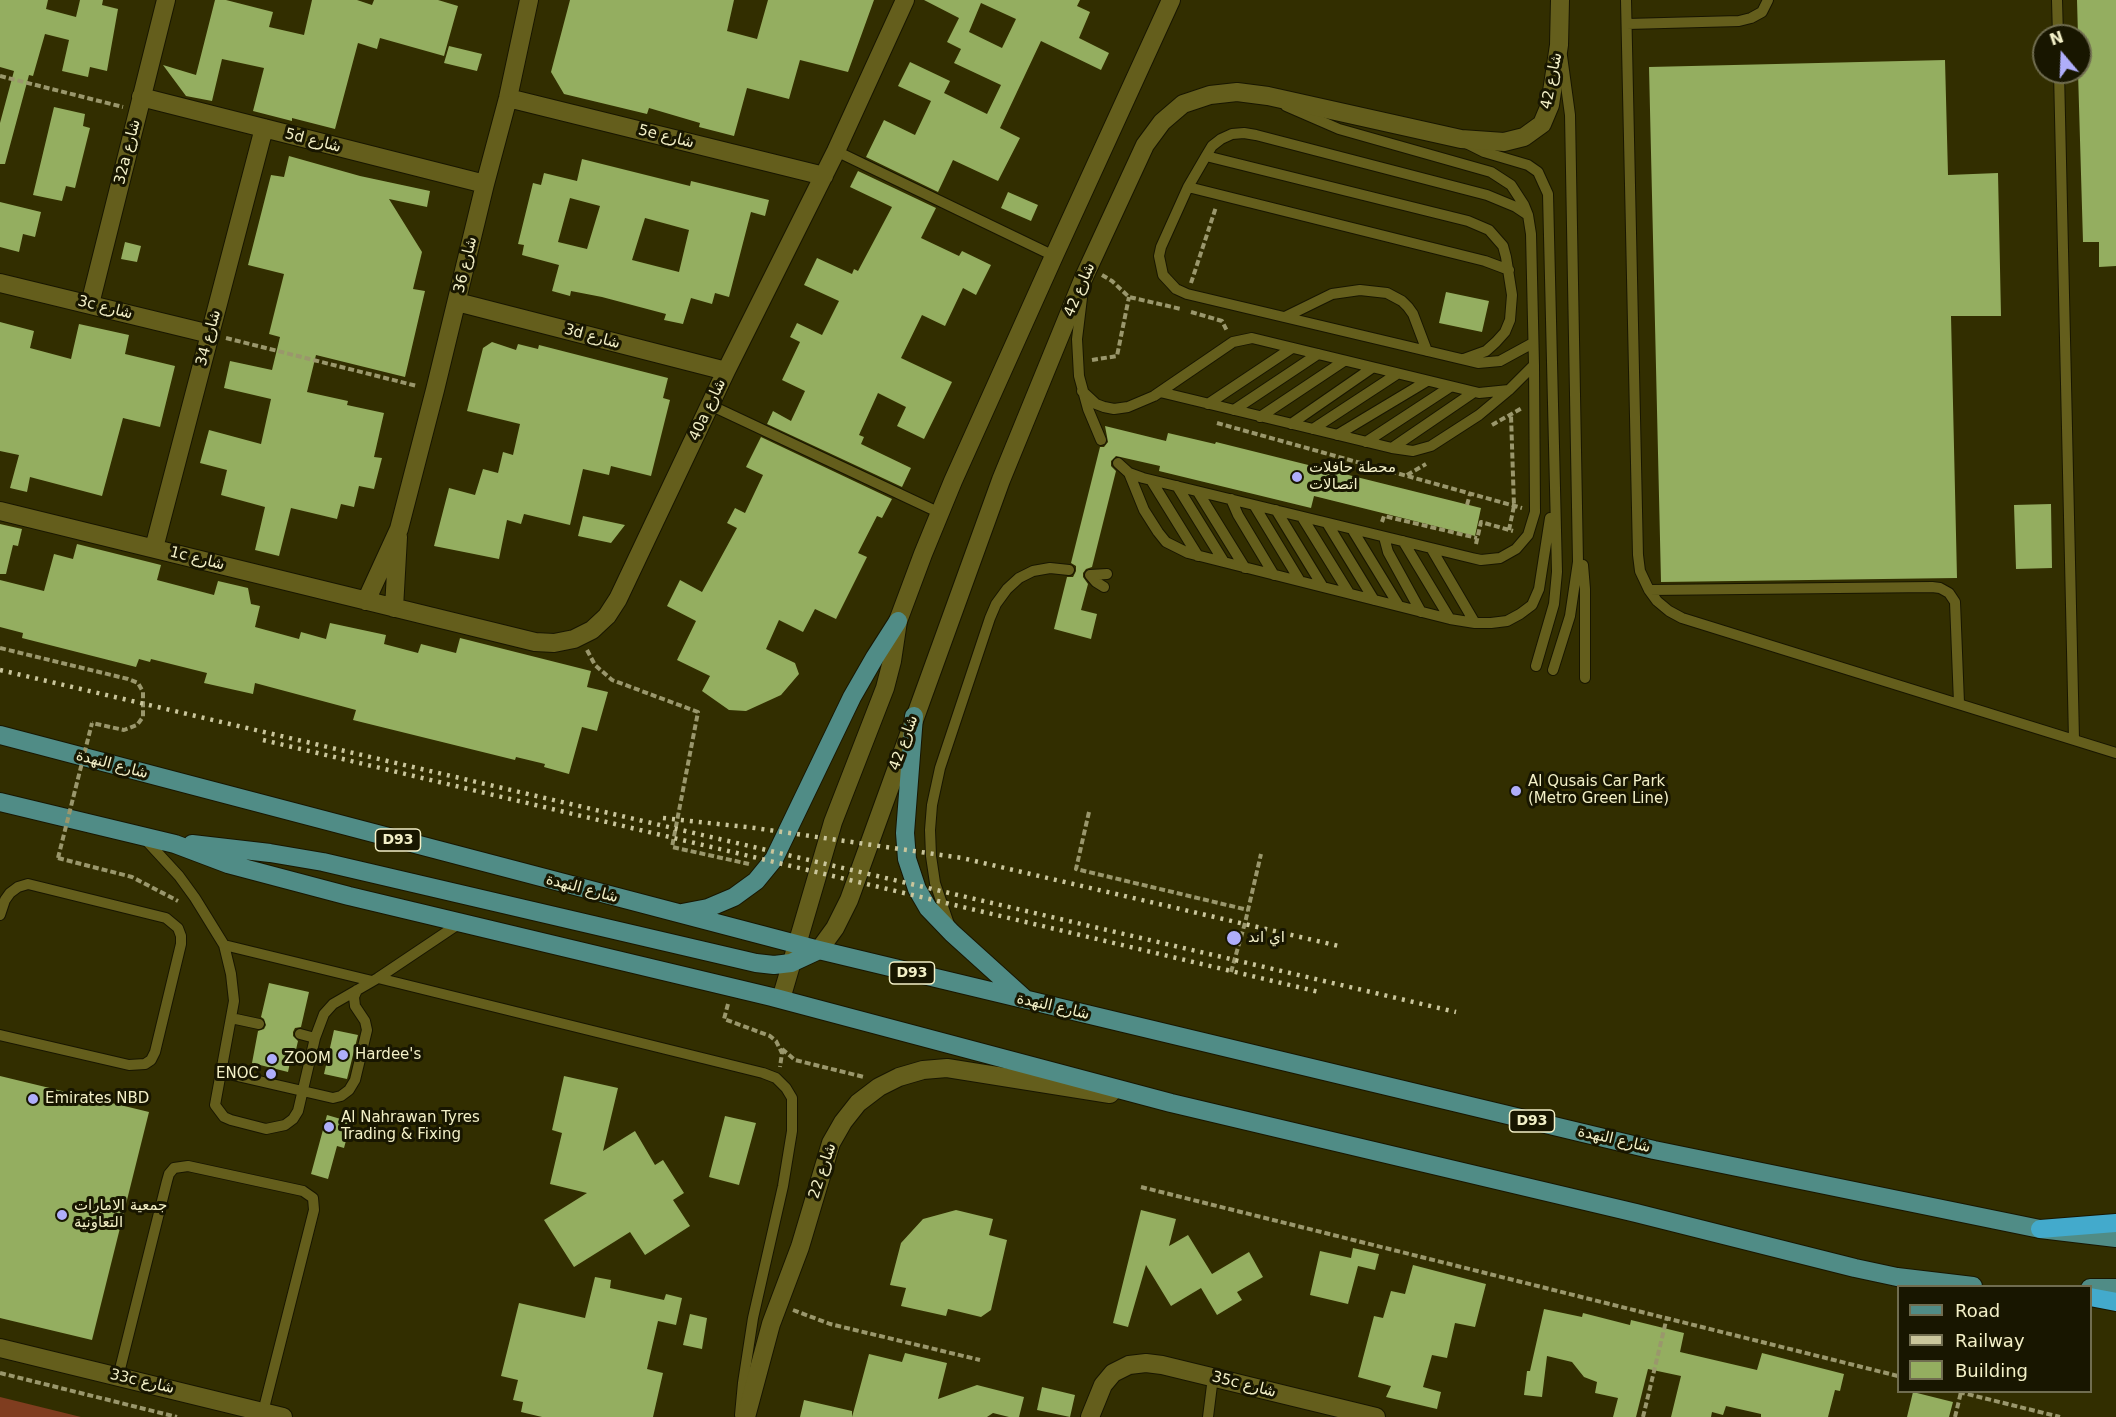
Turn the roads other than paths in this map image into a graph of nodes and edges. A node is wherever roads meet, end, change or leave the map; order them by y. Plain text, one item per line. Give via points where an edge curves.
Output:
1 (166, 0) edge
2 (529, 0) edge
3 (905, 0) edge
4 (1172, 0) edge
5 (1560, 0) edge
6 (1626, 0) edge
7 (1768, 0) edge
8 (2057, 0) edge
9 (1627, 24) junction
10 (2058, 24) edge
11 (1559, 45) junction
12 (2059, 84) edge
13 (1268, 96) junction
14 (508, 98) junction
15 (140, 104) junction
16 (264, 128) junction
17 (1461, 139) junction
18 (836, 151) junction
19 (1206, 156) junction
20 (824, 176) junction
21 (484, 184) junction
22 (1188, 187) junction
23 (1528, 215) junction
24 (1054, 256) junction
25 (1509, 270) junction
26 (1087, 273) junction
27 (0, 283) edge
28 (457, 302) junction
29 (90, 304) junction
30 (1285, 317) junction
31 (210, 334) junction
32 (1533, 343) junction
33 (1292, 348) junction
34 (1426, 351) junction
35 (1318, 354) junction
36 (1462, 360) junction
37 (1344, 361) junction
38 (1534, 364) junction
39 (1372, 368) junction
40 (726, 371) junction
41 (1397, 374) junction
42 (1427, 381) junction
43 (1450, 387) junction
44 (1509, 390) junction
45 (1082, 391) junction
46 (1160, 392) junction
47 (1474, 392) junction
48 (1207, 404) junction
49 (710, 405) junction
50 (1234, 410) junction
51 (1260, 417) junction
52 (1291, 424) junction
53 (1313, 429) junction
54 (1337, 435) junction
55 (1101, 440) dead end
56 (1366, 442) junction
57 (1392, 448) junction
58 (1118, 463) dead end
59 (1129, 472) junction
60 (1151, 480) junction
61 (1177, 486) junction
62 (1554, 488) junction
63 (1198, 492) junction
64 (1231, 500) junction
65 (1254, 505) junction
66 (1276, 510) junction
67 (0, 511) edge
68 (940, 513) junction
69 (1302, 517) junction
70 (1327, 523) junction
71 (399, 529) junction
72 (1352, 529) junction
73 (1384, 537) junction
74 (1403, 541) junction
75 (1578, 543) junction
76 (153, 548) junction
77 (1431, 548) junction
78 (1198, 556) junction
79 (1224, 562) junction
80 (1245, 568) junction
81 (1069, 570) dead end
82 (1107, 574) dead end
83 (1274, 575) junction
84 (1300, 581) junction
85 (1104, 587) dead end
86 (1323, 587) junction
87 (1649, 590) junction
88 (1349, 593) junction
89 (1374, 600) junction
90 (366, 601) junction
91 (1399, 606) junction
92 (394, 608) junction
93 (1421, 612) junction
94 (1450, 619) junction
95 (898, 621) junction
96 (1475, 623) junction
97 (1536, 666) dead end
98 (1553, 670) dead end
99 (1586, 678) dead end
100 (1959, 703) junction
101 (914, 716) junction
102 (0, 735) edge
103 (2074, 739) junction
104 (2116, 753) edge
105 (0, 802) edge
106 (141, 836) junction
107 (175, 844) junction
108 (677, 914) junction
109 (0, 915) edge
110 (460, 923) junction
111 (952, 933) junction
112 (797, 944) junction
113 (224, 945) junction
114 (819, 950) junction
115 (791, 963) junction
116 (375, 980) junction
117 (357, 990) junction
118 (781, 999) junction
119 (1027, 1000) junction
120 (231, 1018) junction
121 (259, 1024) dead end
122 (300, 1034) dead end
123 (0, 1035) edge
124 (315, 1038) junction
125 (220, 1072) junction
126 (303, 1091) junction
127 (1171, 1103) junction
128 (2116, 1223) edge
129 (2040, 1229) junction
130 (2116, 1238) edge
131 (1951, 1285) edge
132 (2092, 1288) edge
133 (2116, 1288) edge
134 (2092, 1297) edge
135 (2116, 1302) edge
136 (0, 1348) edge
137 (118, 1377) junction
138 (1214, 1377) junction
139 (263, 1412) junction
140 (283, 1417) edge
141 (740, 1417) edge
142 (746, 1417) edge
143 (1090, 1417) edge
144 (1208, 1417) edge
145 (1376, 1417) edge

1 - 15 street, 32a شارع
2 - 14 street, شارع 36
3 - 18 street, 40a شارع
4 - 24 street
5 - 11 street, شارع 42
6 - 9 lane
7 - 9 lane via 1761,12 1739,21
8 - 10 lane
9 - 87 lane via 1638,555
11 - 17 street, شارع 42 via 1550,105 1542,124 1524,137 1504,142
11 - 75 lane via 1570,116
12 - 103 lane
13 - 17 street, شارع 42
13 - 23 lane via 1339,129 1491,172 1511,185
13 - 26 street, شارع 42 via 1210,94 1183,104 1162,122 1145,145
14 - 20 street, 5e شارع
14 - 21 street, شارع 36
15 - 16 street, 5d شارع
15 - 29 street, 32a شارع
16 - 21 street, 5d شارع
16 - 31 street, شارع 34
17 - 62 lane via 1484,152 1528,165 1538,172 1548,194
18 - 20 street, 40a شارع
18 - 24 lane
19 - 22 lane
19 - 23 lane via 1221,139 1244,133 1487,195
19 - 25 lane via 1479,224 1503,246
20 - 40 street, 40a شارع
21 - 28 street, شارع 36
22 - 25 lane
22 - 30 lane via 1161,247 1163,275 1187,294
23 - 32 lane
24 - 68 street
25 - 36 lane via 1512,307 1504,332 1486,351
26 - 45 lane via 1077,328
26 - 101 street, شارع 42 via 1001,480
27 - 29 street, 3c شارع
28 - 40 street, 3d شارع
28 - 71 street, شارع 36
29 - 31 street, 3c شارع
30 - 34 lane
30 - 34 lane via 1332,294 1387,292 1408,307
31 - 76 street, شارع 34
32 - 36 lane via 1500,361
32 - 38 lane
33 - 35 lane
33 - 46 lane via 1252,338 1239,340
33 - 48 lane
34 - 36 lane
35 - 37 lane
35 - 50 lane
37 - 39 lane
37 - 51 lane
38 - 44 lane
38 - 77 lane via 1535,512 1523,543 1500,558 1481,560
39 - 41 lane
39 - 52 lane
40 - 49 street, 40a شارع
41 - 42 lane
41 - 53 lane
42 - 43 lane
42 - 54 lane
43 - 47 lane
43 - 56 lane
44 - 47 lane
44 - 57 lane via 1431,446 1413,451
45 - 46 lane via 1096,404 1114,409 1143,402
45 - 55 lane
46 - 48 lane
47 - 57 lane
48 - 50 lane
49 - 68 lane
49 - 92 street, 40a شارع via 618,599 592,630 574,639 535,642
50 - 51 lane
51 - 52 lane
52 - 53 lane
53 - 54 lane
54 - 56 lane
56 - 57 lane
58 - 59 lane
59 - 60 lane
59 - 78 lane via 1144,510 1166,542
60 - 61 lane
60 - 78 lane
61 - 63 lane
61 - 79 lane
62 - 96 lane via 1539,589 1532,605 1507,621
62 - 97 lane via 1556,588
63 - 64 lane
63 - 80 lane
64 - 65 lane
64 - 83 lane
65 - 66 lane
65 - 84 lane
66 - 69 lane
66 - 86 lane
67 - 76 street, 1c شارع
68 - 95 street
69 - 70 lane
69 - 88 lane
70 - 72 lane
70 - 89 lane
71 - 90 street, شارع 36
71 - 92 street, شارع 36
72 - 73 lane
72 - 91 lane
73 - 74 lane
73 - 93 lane via 1388,552
74 - 77 lane
74 - 94 lane
75 - 98 lane via 1574,598
75 - 99 lane via 1585,589
76 - 90 street, 1c شارع
77 - 96 lane
78 - 79 lane
79 - 80 lane
80 - 83 lane
81 - 111 lane via 1033,571 1007,588 996,604 940,768 932,813 931,856 935,883
82 - 85 lane via 1090,575
83 - 84 lane
84 - 86 lane
86 - 88 lane
87 - 100 lane via 1669,612 1682,618
87 - 100 lane via 1940,588 1955,602
88 - 89 lane
89 - 91 lane
90 - 92 street, 1c شارع
91 - 93 lane
93 - 94 lane
94 - 96 lane
95 - 108 main road via 863,676 774,859 756,881 734,897 708,908
95 - 112 street via 885,688 833,822
100 - 103 lane
101 - 111 main road via 905,832 907,859 928,908
101 - 114 street, شارع 42 via 849,900
102 - 108 main road, شارع النهدة / D93
103 - 104 lane
105 - 106 main road
106 - 107 main road
106 - 113 lane via 179,876
107 - 110 main road via 228,864
107 - 115 main road via 241,849 323,862 740,960
108 - 112 main road, شارع النهدة / D93
109 - 123 lane via 10,893 28,884 166,918 178,928 181,944 156,1052 145,1064 129,1065
110 - 116 lane
110 - 118 main road
111 - 119 main road
112 - 114 main road, شارع النهدة / D93
112 - 115 street
113 - 116 lane
113 - 120 lane via 233,986
114 - 115 main road
114 - 119 main road, شارع النهدة / D93
115 - 118 street
116 - 117 lane
116 - 141 lane via 772,1076 786,1088 792,1098 792,1131 753,1318
117 - 124 lane via 324,1014
117 - 126 lane via 355,1006 367,1030 355,1080 349,1090 333,1098
118 - 127 main road
119 - 129 main road, شارع النهدة / D93 via 1654,1150
120 - 121 lane
120 - 125 lane
122 - 124 lane
124 - 126 lane
125 - 126 lane
125 - 126 lane via 215,1098 219,1112 231,1120 266,1129 285,1125 292,1119
127 - 131 main road via 1865,1270
127 - 142 street, شارع 22 via 947,1068 923,1070 879,1087 858,1103 831,1143 800,1247 771,1324
128 - 129 highway
129 - 130 main road, شارع النهدة / D93
132 - 133 main road
134 - 135 highway
136 - 137 street, 33c شارع
137 - 139 street, 33c شارع
137 - 139 lane via 169,1174 174,1168 188,1166 303,1191 313,1198 314,1210
138 - 143 street, 35c شارع via 1146,1363 1129,1365 1113,1373 1100,1391
138 - 144 lane
138 - 145 street, 35c شارع
139 - 140 street, 33c شارع

